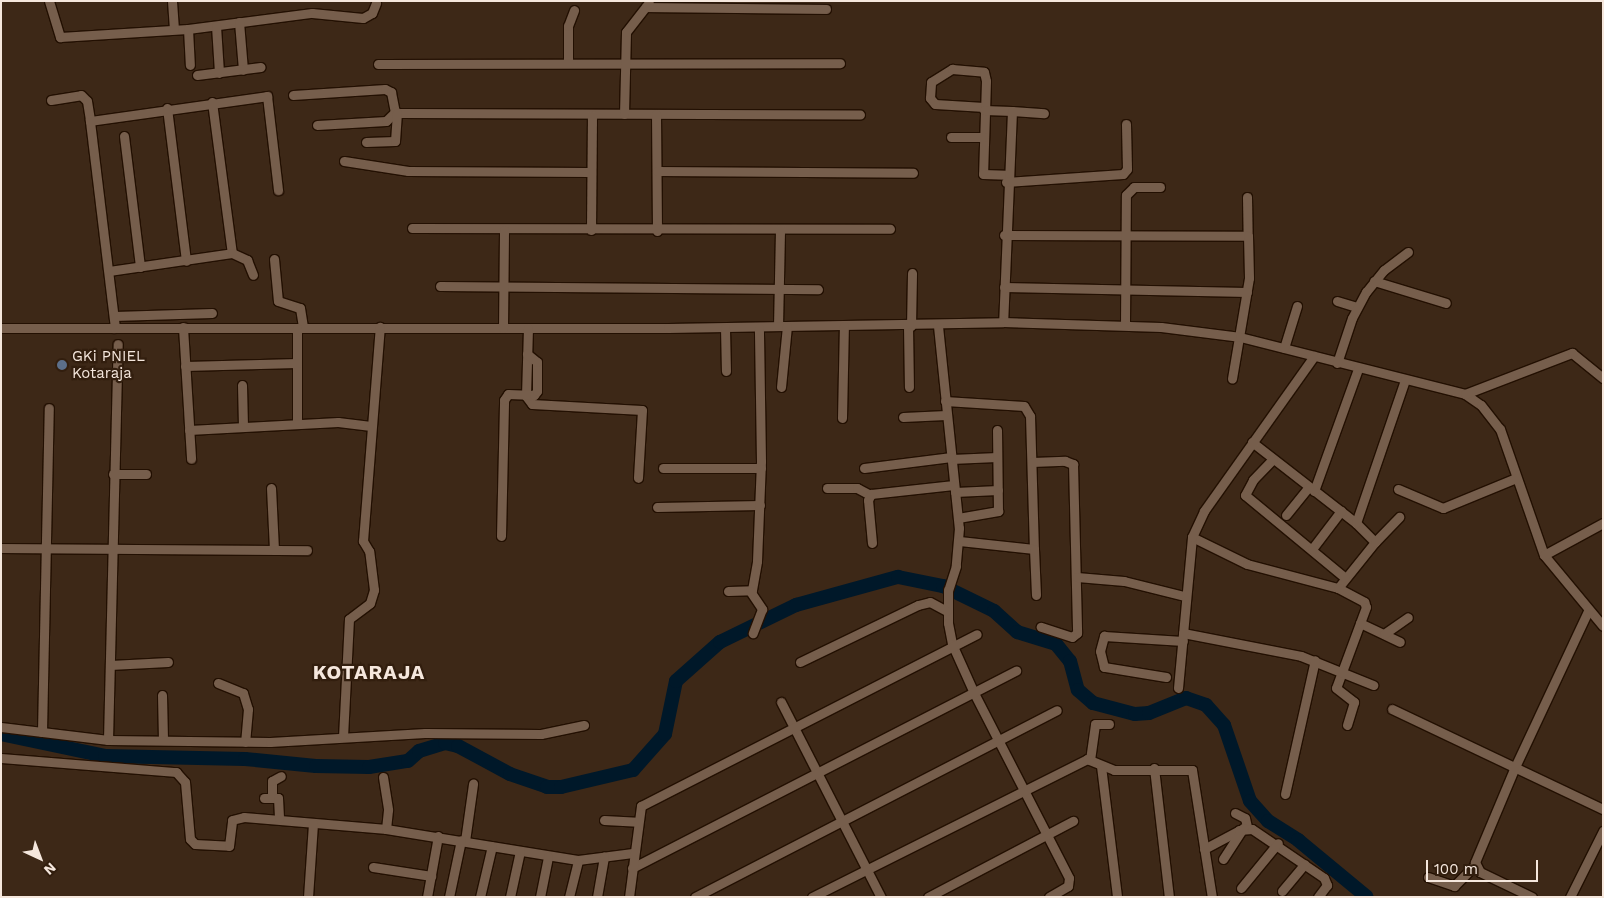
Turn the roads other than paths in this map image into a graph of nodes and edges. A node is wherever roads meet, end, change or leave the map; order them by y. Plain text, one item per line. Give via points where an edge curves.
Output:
1 (49, 1) edge
2 (172, 1) edge
3 (376, 3) dead end
4 (649, 4) edge
5 (826, 9) dead end
6 (574, 10) dead end
7 (239, 22) junction
8 (216, 26) junction
9 (188, 29) junction
10 (174, 30) junction
11 (568, 63) junction
12 (840, 63) dead end
13 (378, 64) dead end
14 (624, 64) junction
15 (190, 65) dead end
16 (261, 67) dead end
17 (243, 70) junction
18 (219, 74) junction
19 (197, 75) dead end
20 (293, 95) dead end
21 (51, 100) dead end
22 (212, 102) junction
23 (167, 108) junction
24 (984, 109) junction
25 (1012, 111) junction
26 (396, 113) junction
27 (624, 114) junction
28 (656, 114) junction
29 (860, 114) dead end
30 (1044, 114) dead end
31 (592, 115) junction
32 (90, 121) junction
33 (1126, 124) dead end
34 (317, 125) dead end
35 (124, 136) dead end
36 (951, 137) dead end
37 (984, 137) junction
38 (366, 142) dead end
39 (344, 161) dead end
40 (657, 171) junction
41 (590, 172) junction
42 (914, 173) dead end
43 (1006, 178) junction
44 (1160, 187) dead end
45 (278, 190) dead end
46 (1247, 197) dead end
47 (412, 228) dead end
48 (780, 229) junction
49 (890, 229) dead end
50 (504, 230) junction
51 (591, 230) junction
52 (657, 230) junction
53 (1004, 235) junction
54 (1125, 235) junction
55 (1248, 236) junction
56 (1408, 252) dead end
57 (232, 253) junction
58 (274, 259) dead end
59 (186, 261) junction
60 (140, 267) junction
61 (109, 271) junction
62 (912, 273) dead end
63 (253, 275) dead end
64 (1374, 282) junction
65 (440, 286) dead end
66 (1004, 287) junction
67 (504, 288) junction
68 (778, 288) junction
69 (818, 289) dead end
70 (1124, 289) junction
71 (1247, 292) junction
72 (1337, 301) dead end
73 (1446, 303) dead end
74 (1297, 306) dead end
75 (1357, 307) junction
76 (212, 312) dead end
77 (114, 316) junction
78 (1003, 322) junction
79 (1125, 325) junction
80 (783, 326) junction
81 (844, 326) junction
82 (909, 326) junction
83 (938, 326) junction
84 (183, 327) junction
85 (380, 327) junction
86 (1, 328) edge
87 (115, 328) junction
88 (300, 328) junction
89 (503, 328) junction
90 (528, 328) junction
91 (725, 328) junction
92 (759, 328) junction
93 (1240, 337) junction
94 (118, 344) dead end
95 (1284, 348) junction
96 (1314, 356) junction
97 (1336, 362) junction
98 (297, 363) junction
99 (185, 366) junction
100 (1358, 369) junction
101 (726, 371) dead end
102 (1603, 378) edge
103 (1232, 379) dead end
104 (1406, 380) junction
105 (242, 384) dead end
106 (908, 387) dead end
107 (780, 388) dead end
108 (1465, 394) junction
109 (526, 396) junction
110 (944, 401) junction
111 (49, 408) dead end
112 (946, 415) junction
113 (903, 417) dead end
114 (842, 418) dead end
115 (297, 423) junction
116 (243, 426) junction
117 (372, 426) junction
118 (189, 430) junction
119 (997, 430) dead end
120 (1252, 442) junction
121 (998, 457) junction
122 (191, 458) dead end
123 (951, 458) junction
124 (1273, 459) junction
125 (1032, 462) junction
126 (663, 468) dead end
127 (761, 468) junction
128 (864, 468) dead end
129 (113, 474) junction
130 (146, 474) dead end
131 (638, 478) dead end
132 (1516, 478) junction
133 (271, 488) dead end
134 (827, 488) dead end
135 (955, 489) junction
136 (1311, 489) junction
137 (998, 490) junction
138 (1398, 490) dead end
139 (870, 496) junction
140 (760, 504) junction
141 (657, 507) dead end
142 (1341, 511) junction
143 (1286, 515) dead end
144 (1399, 517) dead end
145 (958, 518) junction
146 (1356, 523) junction
147 (1603, 523) edge
148 (501, 536) dead end
149 (1192, 537) junction
150 (959, 541) junction
151 (1375, 542) junction
152 (872, 543) dead end
153 (1, 548) edge
154 (1034, 549) junction
155 (1312, 549) junction
156 (274, 550) junction
157 (307, 550) dead end
158 (48, 551) junction
159 (111, 551) junction
160 (1544, 555) junction
161 (1077, 577) junction
162 (1344, 577) junction
163 (1338, 588) junction
164 (728, 591) dead end
165 (750, 591) junction
166 (1036, 595) dead end
167 (1184, 596) junction
168 (947, 608) junction
169 (1588, 611) junction
170 (1408, 617) dead end
171 (1360, 622) junction
172 (1041, 626) dead end
173 (1603, 626) edge
174 (753, 633) dead end
175 (977, 634) dead end
176 (1384, 634) junction
177 (1183, 637) junction
178 (1400, 642) dead end
179 (952, 644) junction
180 (1316, 660) junction
181 (168, 662) dead end
182 (800, 662) dead end
183 (110, 665) junction
184 (1016, 671) dead end
185 (1343, 672) junction
186 (1166, 677) dead end
187 (218, 683) dead end
188 (1373, 685) dead end
189 (1178, 688) dead end
190 (974, 693) junction
191 (162, 695) dead end
192 (781, 702) dead end
193 (1392, 709) dead end
194 (1057, 710) dead end
195 (584, 724) dead end
196 (1108, 724) dead end
197 (1347, 725) dead end
198 (1, 727) edge
199 (794, 727) junction
200 (42, 732) junction
201 (343, 737) junction
202 (164, 739) junction
203 (108, 740) junction
204 (999, 740) junction
205 (245, 742) junction
206 (1, 758) edge
207 (1090, 760) junction
208 (1101, 766) junction
209 (1154, 768) junction
210 (1514, 769) junction
211 (819, 773) junction
212 (282, 776) dead end
213 (383, 777) dead end
214 (473, 784) dead end
215 (1022, 788) junction
216 (1285, 794) dead end
217 (1603, 809) edge
218 (1235, 813) dead end
219 (279, 818) junction
220 (604, 820) dead end
221 (1073, 821) dead end
222 (636, 822) junction
223 (844, 822) junction
224 (313, 823) junction
225 (1245, 828) junction
226 (386, 829) junction
227 (1603, 831) edge
228 (1047, 835) junction
229 (438, 836) junction
230 (463, 841) junction
231 (1278, 843) junction
232 (492, 846) junction
233 (1204, 849) junction
234 (520, 851) junction
235 (633, 853) junction
236 (548, 857) junction
237 (604, 857) junction
238 (1222, 859) dead end
239 (578, 860) junction
240 (1305, 864) junction
241 (1474, 865) junction
242 (372, 867) dead end
243 (632, 868) junction
244 (867, 869) junction
245 (431, 876) junction
246 (1428, 877) dead end
247 (1241, 888) dead end
248 (1282, 891) dead end
249 (308, 897) edge
250 (427, 897) edge
251 (449, 897) edge
252 (480, 897) edge
253 (510, 897) edge
254 (540, 897) edge
255 (569, 897) edge
256 (597, 897) edge
257 (629, 897) edge
258 (695, 897) edge
259 (812, 897) edge
260 (881, 897) edge
261 (928, 897) edge
262 (1049, 897) edge
263 (1117, 897) edge
264 (1169, 897) edge
265 (1212, 897) edge
266 (1318, 897) edge
267 (1532, 897) edge
268 (1570, 897) edge

1 - 10 street via 60,37
2 - 10 street
3 - 7 street via 372,13 363,18 312,13
4 - 5 street
4 - 14 street via 628,26
6 - 11 street via 568,26
7 - 8 street
7 - 17 street
8 - 9 street
8 - 18 street
9 - 10 street
9 - 15 street
11 - 13 street
11 - 14 street
12 - 14 street
14 - 27 street
16 - 17 street
17 - 18 street
18 - 19 street
20 - 26 street via 385,89 391,92
21 - 32 street via 81,95 86,101
22 - 23 street
22 - 45 street via 269,98
22 - 57 street
23 - 32 street
23 - 59 street
24 - 24 street via 986,81 982,70 952,69 931,82 930,98 935,104
24 - 25 street
24 - 37 street
25 - 30 street
25 - 43 street
26 - 31 street
26 - 34 street via 386,121
26 - 38 street via 395,141
27 - 28 street
27 - 31 street
28 - 29 street
28 - 40 street
31 - 41 street
32 - 61 street
33 - 43 street via 1127,169 1124,174
35 - 60 street
36 - 37 street
37 - 43 street via 984,174
39 - 41 street via 408,171
40 - 42 street
40 - 52 street
41 - 51 street
43 - 53 street
44 - 54 street via 1128,190
46 - 55 street
47 - 50 street
48 - 49 street
48 - 52 street
48 - 68 street
50 - 51 street
50 - 67 street
51 - 52 street
53 - 54 street
53 - 66 street
54 - 55 street
54 - 70 street
55 - 71 street
56 - 64 street
57 - 59 street
57 - 63 street via 248,260
58 - 88 street via 278,301 300,308
59 - 60 street
60 - 61 street
61 - 77 street
62 - 82 street
64 - 73 street
64 - 75 street
65 - 67 street
66 - 70 street
66 - 78 street
67 - 68 street
67 - 89 street
68 - 69 street
68 - 80 street
70 - 71 street
70 - 79 street
71 - 93 street
72 - 75 street
74 - 95 street
75 - 97 street
76 - 77 street
77 - 87 street
78 - 79 street
78 - 83 street
79 - 93 street
80 - 81 street
80 - 92 street
80 - 107 street
81 - 82 street
81 - 114 street
82 - 83 street
82 - 106 street
83 - 110 street
84 - 87 street
84 - 88 street
84 - 99 street
85 - 88 street
85 - 89 street
85 - 117 street
86 - 87 street
88 - 98 street
89 - 90 street
90 - 91 street
90 - 109 street via 527,354 537,362 538,391
91 - 92 street
91 - 101 street
92 - 127 street
93 - 95 street
93 - 103 street
94 - 129 street
95 - 96 street
96 - 97 street
96 - 120 street
97 - 100 street
98 - 99 street
98 - 115 street
99 - 118 street
100 - 104 street
100 - 136 street
102 - 108 street via 1572,352
104 - 108 street
104 - 146 street
105 - 116 street
108 - 132 street via 1481,405 1500,429
109 - 131 street via 532,404 642,410
109 - 148 street via 508,394 504,400
110 - 112 street
110 - 125 street via 1026,407 1030,416
111 - 158 street
112 - 113 street
112 - 123 street
115 - 116 street
115 - 117 street
116 - 118 street
117 - 201 street via 363,541 369,551 374,590 370,603 350,619
118 - 122 street
119 - 121 street
120 - 124 street
120 - 149 street via 1201,516
121 - 123 street
121 - 137 street
123 - 128 street
123 - 135 street
124 - 136 street
124 - 155 street via 1253,480 1245,496
125 - 154 street
125 - 161 street via 1073,464
126 - 127 street
127 - 140 street
129 - 130 street
129 - 159 street
132 - 138 street via 1443,508
132 - 160 street
133 - 156 street
134 - 139 street via 857,488
135 - 137 street
135 - 139 street
135 - 145 street
136 - 142 street
136 - 143 street
137 - 145 street via 996,513
139 - 152 street
140 - 141 street
140 - 165 street via 757,561
142 - 146 street
142 - 155 street
144 - 151 street
145 - 150 street
146 - 151 street
147 - 160 street
149 - 163 street via 1264,570
149 - 167 street
150 - 154 street
150 - 168 street
151 - 162 street
153 - 158 street
154 - 166 street
155 - 162 street
156 - 157 street
156 - 159 street
158 - 159 street
158 - 200 street
159 - 183 street
160 - 169 street
161 - 167 street via 1124,581
161 - 172 street via 1077,633 1072,637
162 - 163 street
163 - 171 street via 1364,602
164 - 165 street
165 - 174 street via 762,609
167 - 177 street
168 - 179 street
168 - 182 street via 930,602 918,605
169 - 173 street
169 - 210 street
170 - 176 street
171 - 176 street
171 - 185 street
175 - 179 street
176 - 178 street
177 - 180 street
177 - 186 street via 1104,636 1100,651 1104,667
177 - 189 street
179 - 190 street
179 - 199 street
180 - 185 street
180 - 216 street
181 - 183 street
183 - 203 street
184 - 190 street
185 - 188 street
185 - 197 street via 1337,691 1354,702
187 - 205 street via 243,694 247,703
190 - 204 street
190 - 211 street
191 - 202 street
192 - 199 street
193 - 210 street
194 - 204 street
195 - 201 street via 542,734
196 - 207 street via 1095,724
198 - 200 street
199 - 211 street
199 - 222 street via 647,802 639,808
200 - 203 street
201 - 205 street
202 - 203 street
202 - 205 street
204 - 215 street
204 - 223 street
206 - 219 street via 176,772 185,782 190,839 195,844 230,846 234,818
207 - 208 street
207 - 215 street via 1080,760
208 - 209 street via 1114,770
208 - 263 street
209 - 233 street via 1185,767 1196,774
209 - 264 street
210 - 217 street
210 - 241 street
211 - 223 street
211 - 243 street
212 - 219 street via 272,781 268,798 278,798
213 - 226 street via 388,810
214 - 230 street
215 - 228 street
215 - 244 street
218 - 225 street via 1245,818
219 - 224 street
220 - 222 street
221 - 228 street
222 - 235 street
223 - 244 street
223 - 258 street
224 - 226 street
224 - 249 street
225 - 231 street
225 - 233 street
225 - 238 street
226 - 229 street
227 - 268 street
228 - 261 street
228 - 262 street via 1071,881
229 - 230 street
229 - 245 street
230 - 232 street
230 - 251 street
231 - 240 street
231 - 247 street
232 - 234 street
232 - 252 street
233 - 265 street
234 - 236 street
234 - 253 street
235 - 237 street
235 - 243 street
236 - 239 street
236 - 254 street
237 - 239 street
237 - 256 street
239 - 255 street
240 - 248 street
240 - 266 street via 1326,881
241 - 246 street via 1454,886
241 - 267 street via 1485,875
242 - 245 street
243 - 257 street
244 - 259 street
244 - 260 street
245 - 250 street

